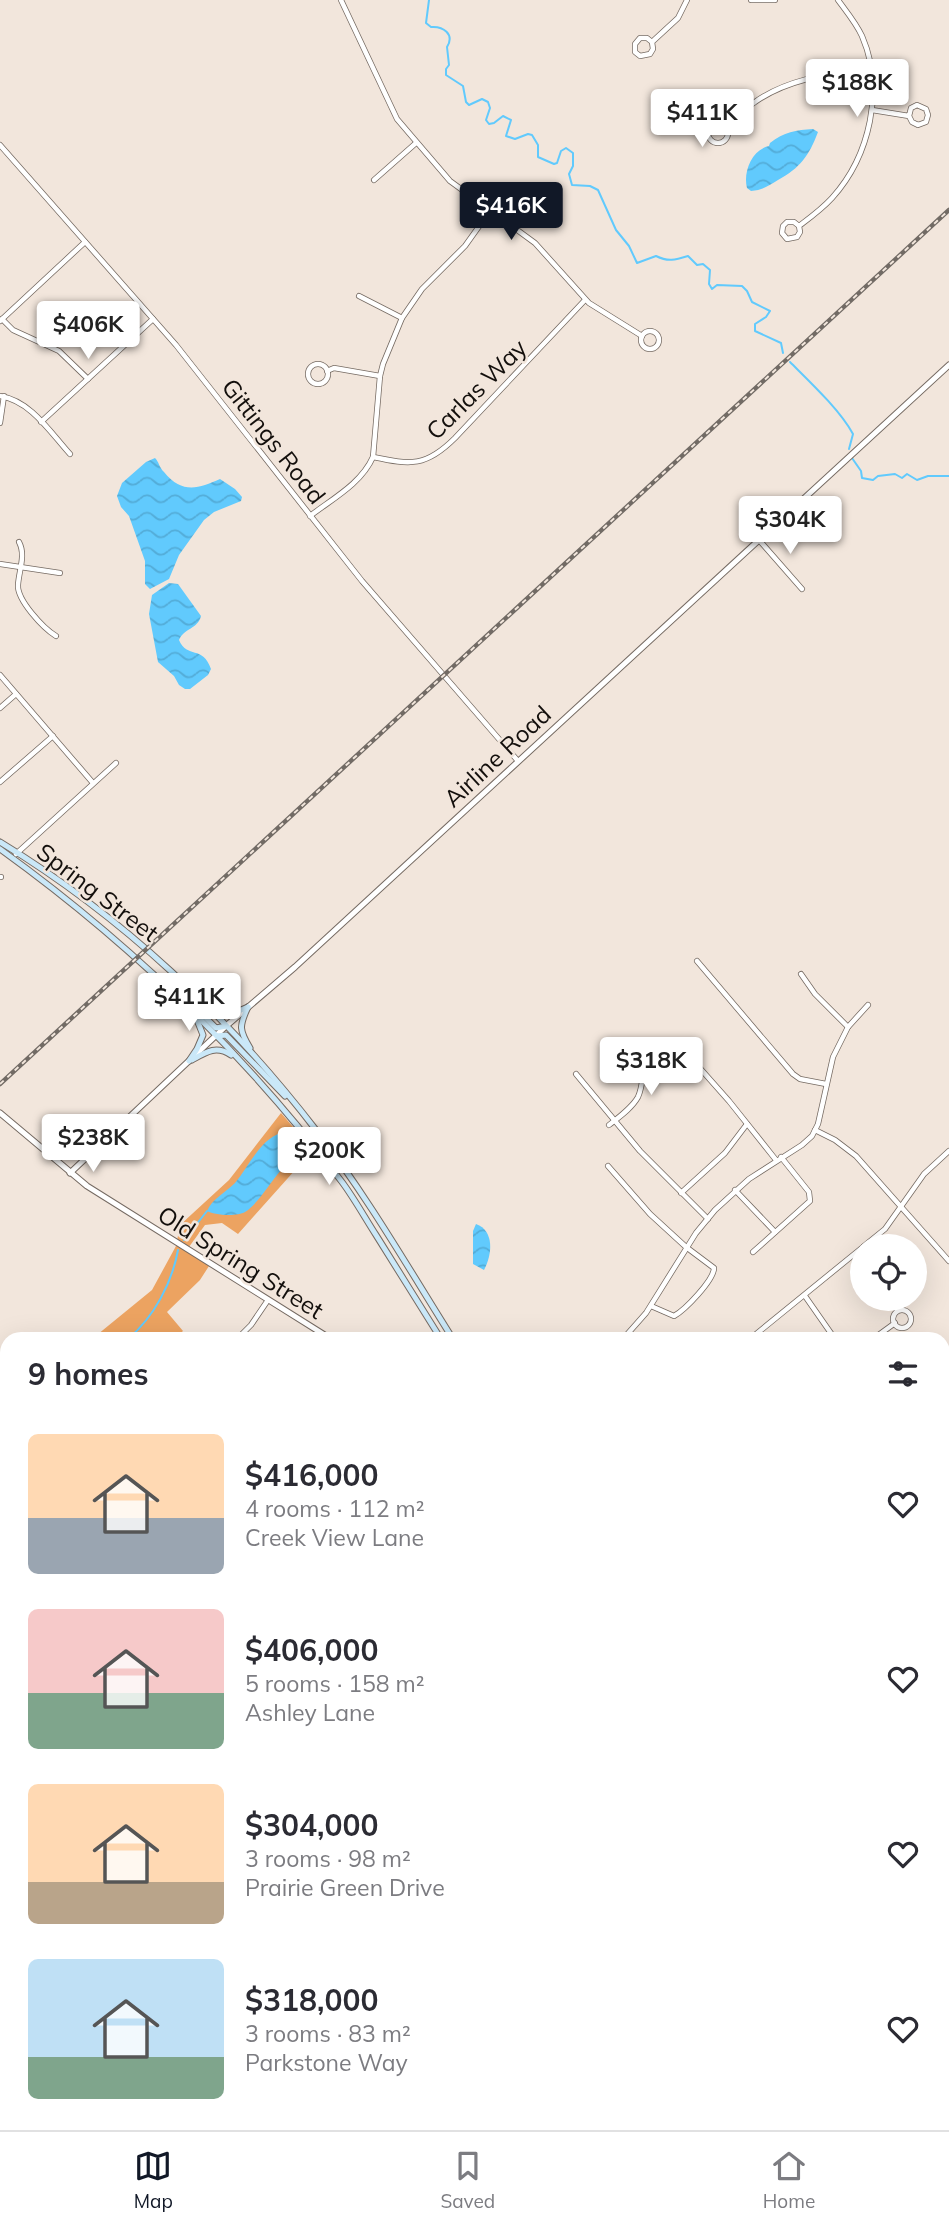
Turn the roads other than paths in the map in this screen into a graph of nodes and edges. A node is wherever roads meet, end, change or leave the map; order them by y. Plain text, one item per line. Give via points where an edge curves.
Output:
1 (341, 0) edge
2 (687, 0) edge
3 (751, 0) edge
4 (775, 0) edge
5 (838, 0) edge
6 (652, 42) junction
7 (871, 68) junction
8 (872, 110) junction
9 (909, 116) junction
10 (725, 127) junction
11 (416, 143) junction
12 (0, 145) edge
13 (374, 180) dead end
14 (491, 211) junction
15 (799, 226) junction
16 (85, 242) junction
17 (359, 296) dead end
18 (586, 300) junction
19 (402, 318) junction
20 (153, 319) junction
21 (1, 320) edge
22 (642, 336) junction
23 (949, 365) edge
24 (327, 371) junction
25 (380, 376) junction
26 (88, 379) junction
27 (2, 396) edge
28 (0, 422) edge
29 (41, 422) junction
30 (70, 454) dead end
31 (373, 457) junction
32 (310, 516) junction
33 (758, 539) junction
34 (19, 542) dead end
35 (0, 564) edge
36 (20, 567) junction
37 (60, 573) dead end
38 (802, 589) dead end
39 (56, 636) dead end
40 (0, 675) edge
41 (16, 694) junction
42 (0, 708) edge
43 (53, 736) junction
44 (518, 761) junction
45 (116, 763) dead end
46 (0, 782) edge
47 (93, 783) junction
48 (0, 842) edge
49 (0, 849) edge
50 (17, 852) junction
51 (12, 858) junction
52 (697, 961) dead end
53 (800, 974) dead end
54 (155, 977) junction
55 (205, 1004) junction
56 (868, 1005) dead end
57 (186, 1006) junction
58 (248, 1007) junction
59 (226, 1026) junction
60 (848, 1027) junction
61 (217, 1036) junction
62 (238, 1060) junction
63 (257, 1060) junction
64 (189, 1061) junction
65 (576, 1074) dead end
66 (826, 1084) junction
67 (0, 1113) edge
68 (304, 1115) junction
69 (612, 1123) junction
70 (747, 1124) junction
71 (815, 1130) junction
72 (949, 1150) edge
73 (779, 1159) junction
74 (608, 1166) dead end
75 (70, 1173) junction
76 (735, 1190) junction
77 (681, 1193) junction
78 (901, 1208) junction
79 (708, 1219) junction
80 (775, 1232) junction
81 (879, 1234) edge
82 (686, 1247) junction
83 (753, 1252) dead end
84 (850, 1259) edge
85 (949, 1261) edge
86 (805, 1296) junction
87 (268, 1300) junction
88 (651, 1306) junction
89 (895, 1323) junction
90 (244, 1332) edge
91 (320, 1332) edge
92 (437, 1332) edge
93 (449, 1332) edge
94 (630, 1332) edge
95 (759, 1332) edge
96 (830, 1332) edge
97 (883, 1332) edge

1 - 11 street via 392,111
2 - 6 street via 678,18
3 - 4 street
5 - 7 street via 860,33
6 - 6 street via 640,38 635,51 647,56
7 - 8 street
7 - 10 street via 786,85 754,102
8 - 9 street
8 - 15 street via 862,150 847,178 824,206
9 - 9 street via 918,125 926,122 928,115 917,105
10 - 10 street via 712,126 708,134 712,141 726,139
11 - 13 street
11 - 14 street via 450,181
12 - 16 street, Gittings Road
14 - 18 street via 535,243
14 - 19 street
15 - 15 street via 787,222 782,233 794,239
16 - 20 street, Gittings Road
16 - 21 street
17 - 19 street
18 - 22 street
18 - 31 street, Carlas Way via 432,458 407,464
19 - 25 street
20 - 26 street
20 - 32 street, Gittings Road
21 - 26 street via 59,351
22 - 22 street via 646,348 658,345 653,332
23 - 33 street, Airline Road
24 - 24 street via 314,366 310,379 324,382
24 - 25 street via 334,368
25 - 31 street
26 - 29 street
27 - 28 street
27 - 29 street via 26,406
29 - 30 street
31 - 32 street via 362,476
32 - 44 street, Gittings Road
33 - 38 street
33 - 44 street, Airline Road
34 - 36 street via 23,550
35 - 36 street
36 - 37 street
36 - 39 street via 19,595
40 - 41 street
41 - 42 street
41 - 43 street
43 - 46 street
43 - 47 street
44 - 58 street, Airline Road
45 - 47 street
47 - 50 street
48 - 50 main road, Spring Street
49 - 51 main road, Spring Street
50 - 51 street
50 - 55 main road, Spring Street via 127,933
51 - 54 main road, Spring Street
52 - 66 street via 793,1074
53 - 60 street
54 - 57 main road, Spring Street
54 - 59 main road via 180,993 216,1028
55 - 58 main road via 229,1014
55 - 59 main road, Spring Street
56 - 60 street
57 - 61 main road, Spring Street
57 - 64 main road via 203,1034
58 - 59 street, Airline Road
58 - 63 main road via 241,1028
59 - 61 street, Airline Road
59 - 63 main road, Spring Street
60 - 66 street
61 - 62 main road, Spring Street
61 - 64 street, Airline Road
61 - 68 main road via 226,1035
62 - 64 main road via 217,1049
62 - 92 main road, Spring Street via 343,1183
63 - 68 main road, Spring Street
64 - 75 street, Airline Road
65 - 69 street
66 - 71 street
67 - 75 street, Old Spring Street
68 - 93 main road, Spring Street via 339,1160
69 - 70 street via 639,1095 648,1053 667,1042 681,1048
69 - 77 street
70 - 73 street
70 - 77 street via 725,1153
71 - 73 street via 802,1145
71 - 78 street via 856,1156
72 - 78 street via 924,1174
73 - 76 street
73 - 80 street via 809,1192 810,1201
74 - 82 street
75 - 87 street, Old Spring Street
76 - 79 street
76 - 80 street
77 - 79 street
78 - 81 street
78 - 85 street
79 - 82 street
80 - 83 street
82 - 88 street
82 - 88 street via 714,1268 714,1274 674,1316
84 - 86 street
86 - 95 street
86 - 96 street
87 - 90 street
87 - 91 street, Old Spring Street
88 - 94 street
89 - 89 street via 907,1326 910,1314 899,1310
89 - 97 street

